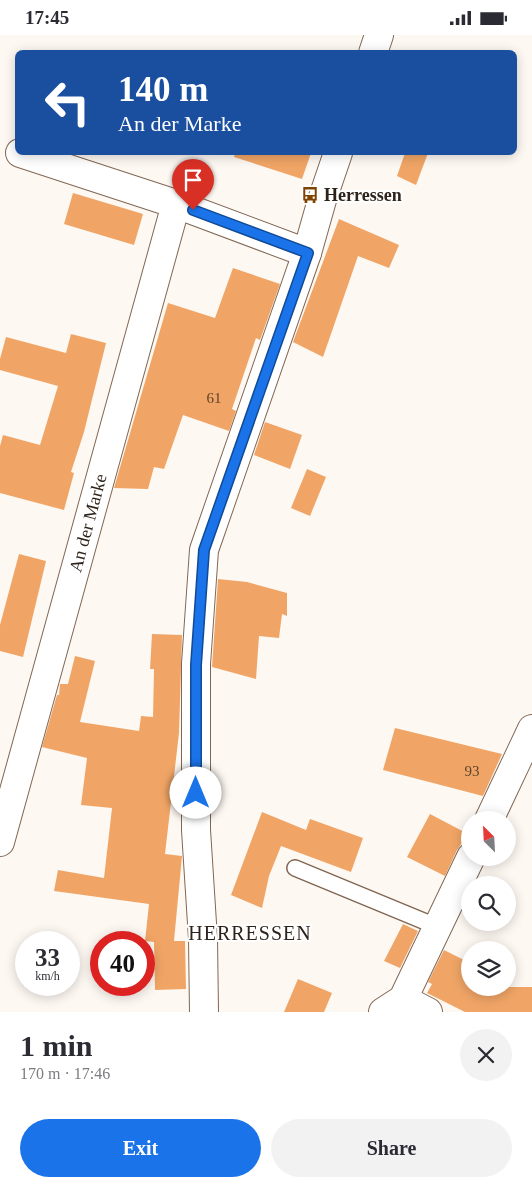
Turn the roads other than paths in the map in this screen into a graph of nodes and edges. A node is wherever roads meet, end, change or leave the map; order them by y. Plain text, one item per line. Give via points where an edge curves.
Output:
1 (379, 35) edge
2 (374, 50) edge
3 (0, 146) edge
4 (15, 151) edge
5 (28, 155) edge
6 (337, 155) edge
7 (176, 204) junction
8 (308, 253) junction
9 (532, 729) edge
10 (493, 811) edge
11 (0, 842) edge
12 (467, 866) edge
13 (295, 868) dead end
14 (438, 927) junction
15 (393, 1006) edge
16 (204, 1012) edge
17 (428, 1012) edge

1 - 2 street
3 - 4 street
5 - 7 street
6 - 8 street
7 - 8 street
7 - 11 street, An der Marke
8 - 16 street via 204,550 196,665 196,830
9 - 10 street
12 - 14 street
13 - 14 lane
14 - 15 street
15 - 17 street

